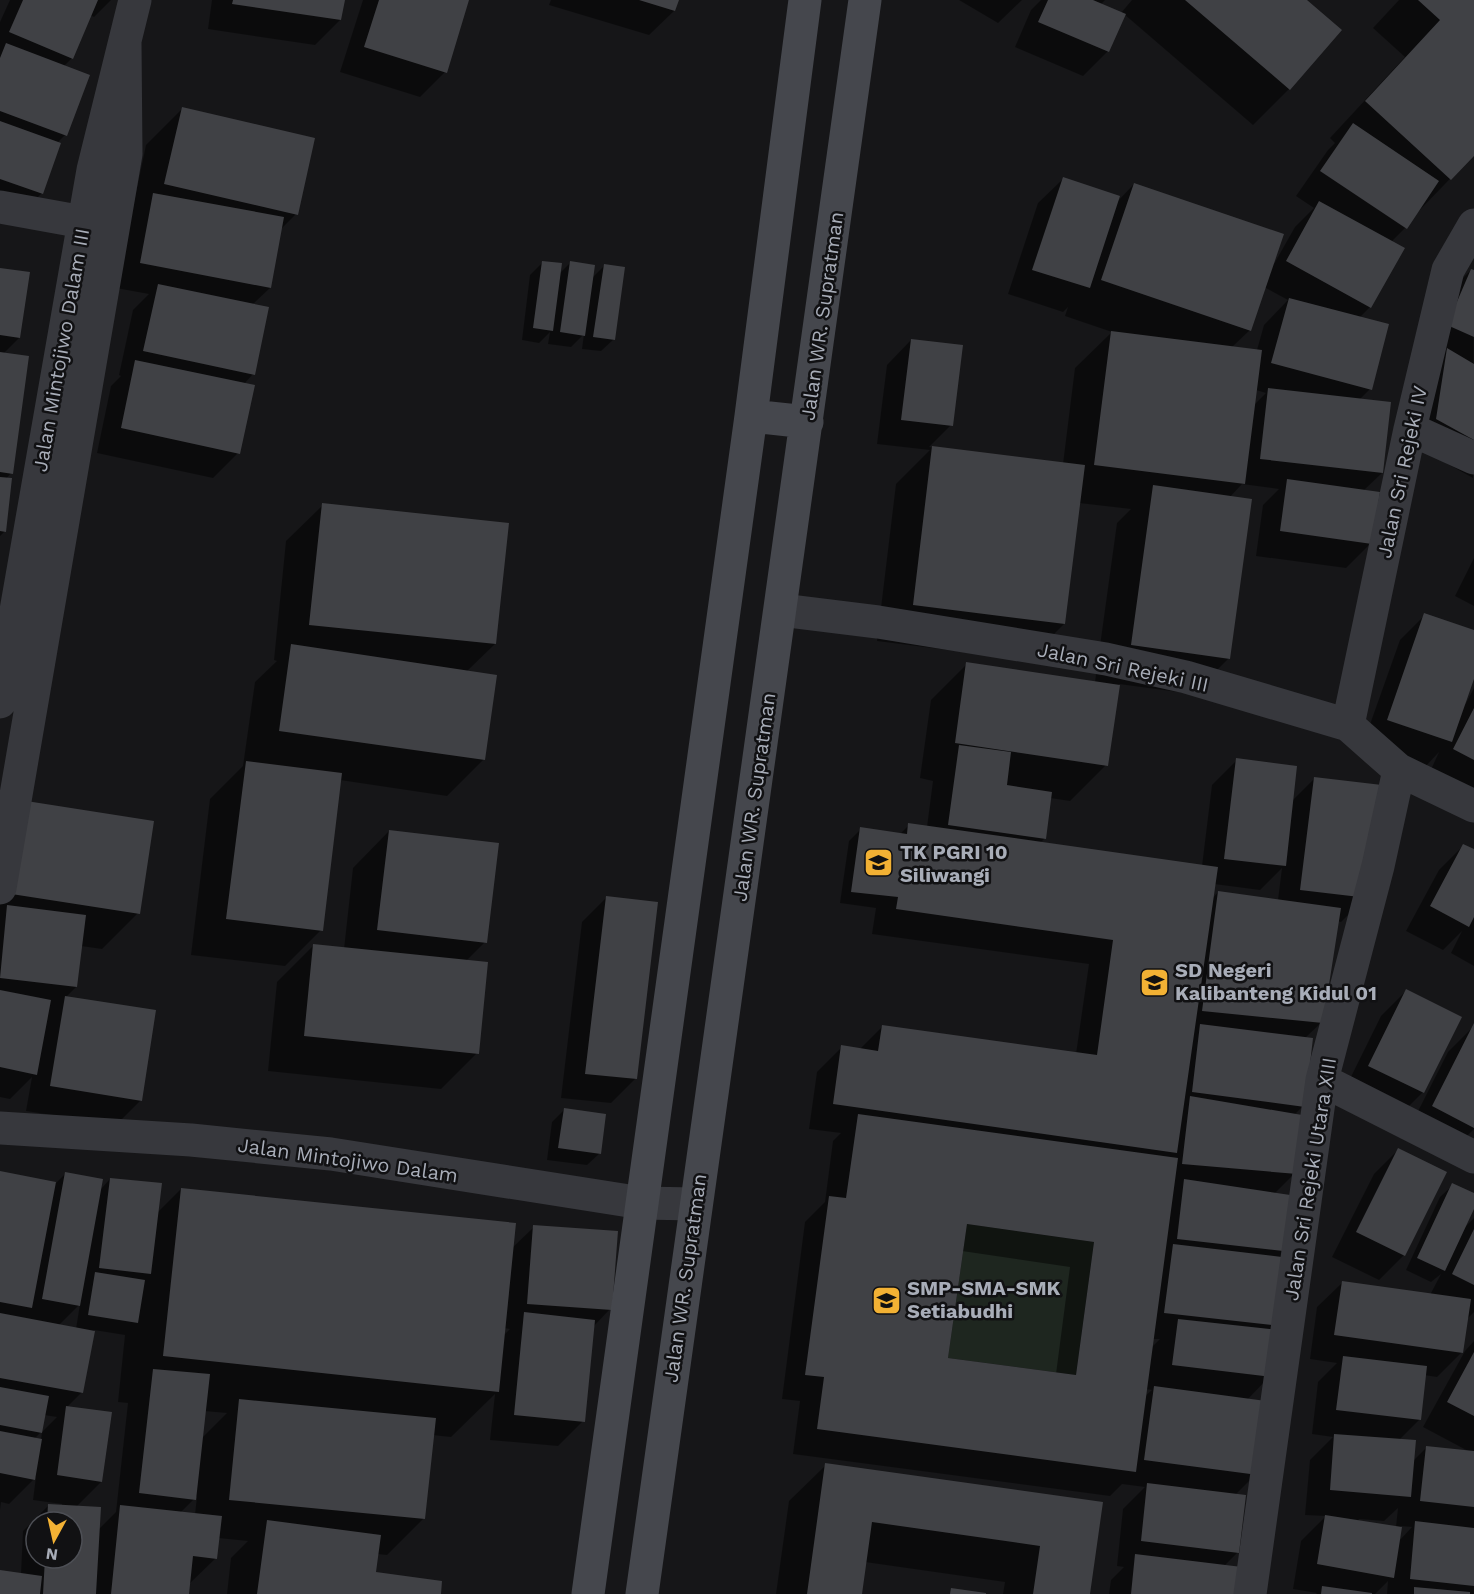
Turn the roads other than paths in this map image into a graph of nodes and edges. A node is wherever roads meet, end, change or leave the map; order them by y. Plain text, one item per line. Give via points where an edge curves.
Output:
1 (135, 0) edge
2 (805, 0) edge
3 (865, 0) edge
4 (125, 43) junction
5 (0, 207) edge
6 (83, 222) junction
7 (1474, 225) edge
8 (752, 416) junction
9 (807, 422) junction
10 (1410, 429) junction
11 (1474, 458) edge
12 (781, 610) junction
13 (0, 702) edge
14 (1348, 725) junction
15 (1399, 770) junction
16 (1474, 806) edge
17 (0, 888) edge
18 (1322, 1080) junction
19 (0, 1128) edge
20 (1474, 1157) edge
21 (642, 1203) junction
22 (695, 1204) junction
23 (588, 1594) edge
24 (642, 1594) edge
25 (1250, 1594) edge

1 - 4 street, Jalan Mintojiwo Dalam III
2 - 8 main road
3 - 9 main road, Jalan WR. Supratman
4 - 6 street, Jalan Mintojiwo Dalam III
4 - 17 street via 126,154
5 - 6 street
6 - 13 street, Jalan Mintojiwo Dalam III
7 - 10 street, Jalan Sri Rejeki IV via 1448,270
8 - 9 main road
8 - 21 main road
9 - 12 main road, Jalan WR. Supratman
10 - 11 street
10 - 14 street, Jalan Sri Rejeki IV
12 - 14 street, Jalan Sri Rejeki III via 1107,659 1155,669
12 - 22 main road, Jalan WR. Supratman
14 - 15 street, Jalan Sri Rejeki III
15 - 16 street, Jalan Sri Rejeki III
15 - 18 street, Jalan Sri Rejeki Utara XIII
18 - 20 street
18 - 25 street, Jalan Sri Rejeki Utara XIII
19 - 21 street, Jalan Mintojiwo Dalam via 331,1154
21 - 22 street, Jalan Mintojiwo Dalam
21 - 23 main road
22 - 24 main road, Jalan WR. Supratman

